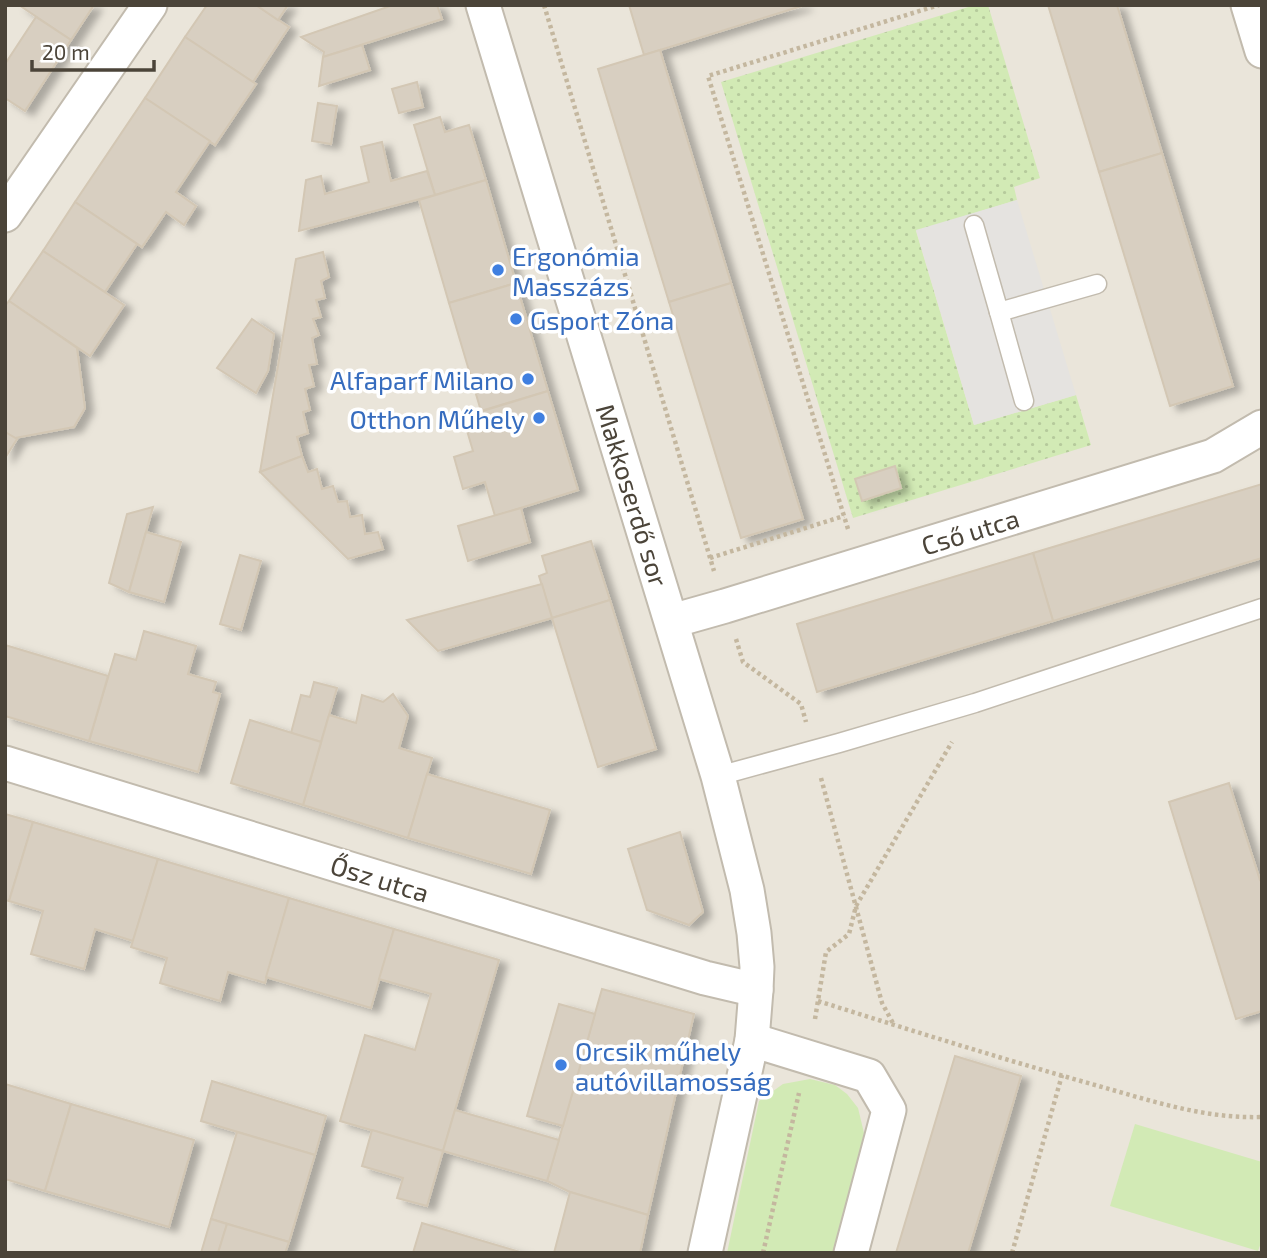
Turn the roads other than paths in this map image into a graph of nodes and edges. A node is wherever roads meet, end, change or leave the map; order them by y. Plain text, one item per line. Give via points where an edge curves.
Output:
1 (150, 5) edge
2 (483, 5) edge
3 (1248, 5) edge
4 (1262, 51) edge
5 (5, 215) edge
6 (974, 225) dead end
7 (1097, 284) dead end
8 (999, 312) junction
9 (1024, 401) dead end
10 (1262, 427) edge
11 (1262, 608) edge
12 (672, 621) junction
13 (5, 762) edge
14 (718, 776) junction
15 (756, 990) junction
16 (752, 1040) junction
17 (705, 1253) edge
18 (851, 1253) edge

1 - 5 street
2 - 12 street, Makkoserdő sor
3 - 4 street
6 - 8 lane
7 - 8 lane
8 - 9 lane
10 - 12 street, Cső utca via 1213,456
11 - 14 lane via 975,703
12 - 14 street, Makkoserdő sor
13 - 15 street, Ősz utca
14 - 15 street, Makkoserdő sor via 747,890
15 - 16 street, Makkoserdő sor
16 - 17 street, Makkoserdő sor
16 - 18 street via 869,1076 889,1110

